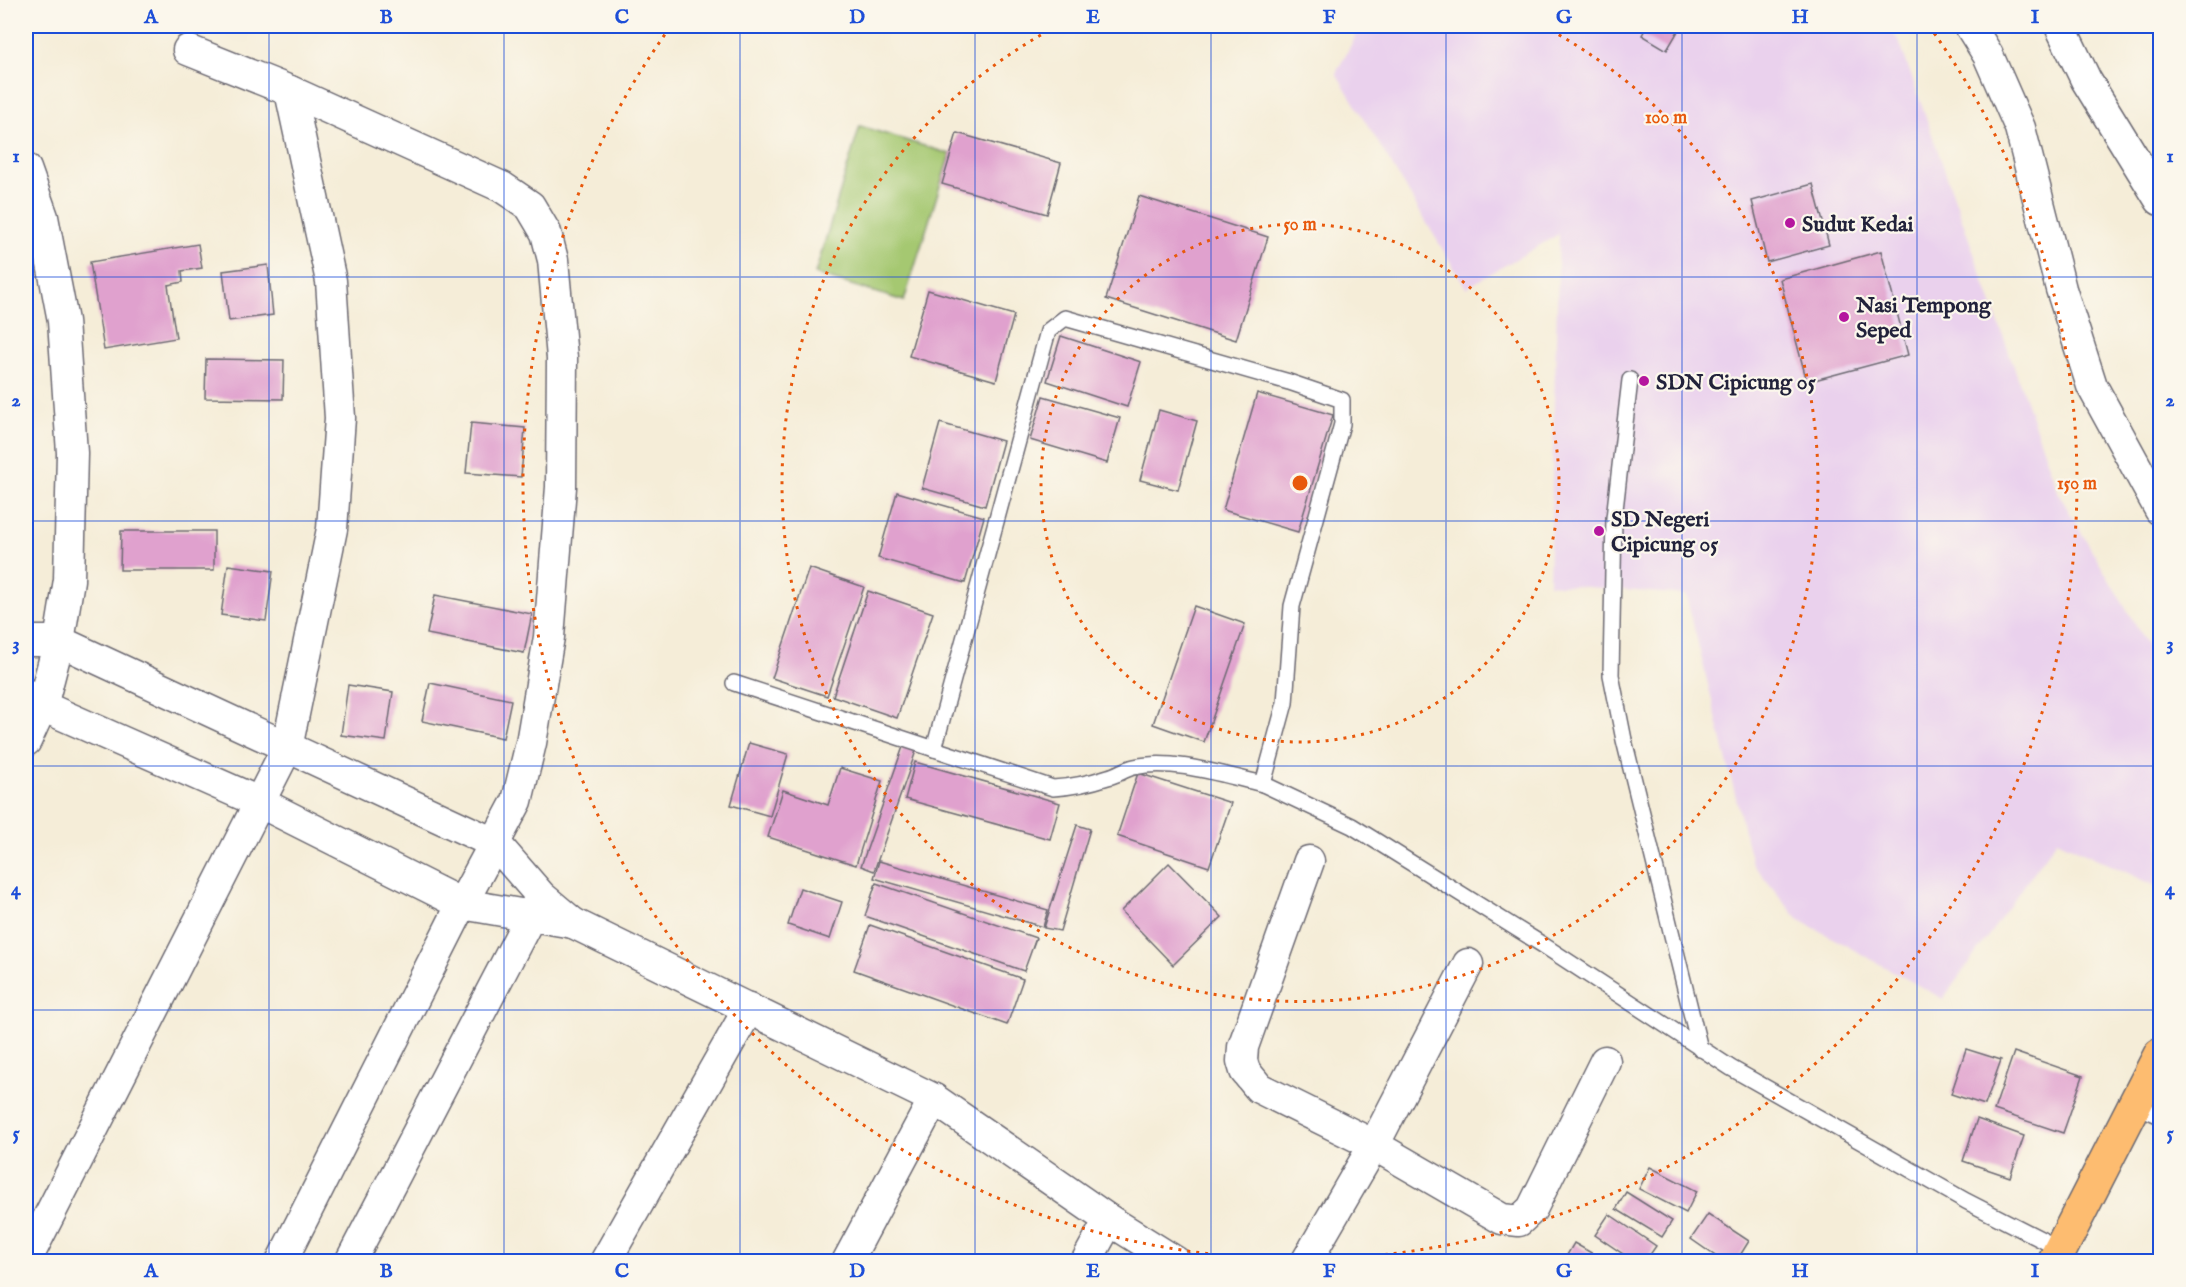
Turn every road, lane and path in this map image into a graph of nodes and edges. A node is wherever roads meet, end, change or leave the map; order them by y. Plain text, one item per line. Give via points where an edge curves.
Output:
1 (1970, 26) edge
2 (2060, 26) edge
3 (188, 50) dead end
4 (290, 91) junction
5 (26, 169) edge
6 (2160, 200) edge
7 (1630, 380) dead end
8 (2160, 510) edge
9 (26, 641) edge
10 (59, 641) junction
11 (734, 683) dead end
12 (34, 700) edge
13 (26, 741) edge
14 (287, 748) junction
15 (934, 749) junction
16 (1263, 784) junction
17 (261, 803) junction
18 (496, 844) junction
19 (1309, 861) dead end
20 (462, 904) junction
21 (536, 906) junction
22 (1468, 964) dead end
23 (749, 1008) junction
24 (1700, 1049) junction
25 (2160, 1055) edge
26 (1605, 1061) dead end
27 (934, 1100) junction
28 (2147, 1110) edge
29 (1374, 1145) junction
30 (1109, 1220) junction
31 (2057, 1255) edge
32 (26, 1261) edge
33 (281, 1262) edge
34 (350, 1262) edge
35 (605, 1262) edge
36 (847, 1262) edge
37 (1086, 1262) edge
38 (1176, 1262) edge
39 (1306, 1262) edge

1 - 8 street via 1988,55 2020,128 2061,289 2092,387
2 - 6 street via 2086,80
3 - 4 street
4 - 14 street via 331,281 340,418 332,529
4 - 18 street via 502,187 530,206 546,233 553,261 562,358 561,475 549,637 517,801
5 - 10 street via 43,217 63,321 72,453 69,580
7 - 24 lane via 1614,518 1611,675
9 - 10 street
10 - 12 street
10 - 14 street
11 - 15 lane
12 - 13 street
12 - 17 street
14 - 17 street
14 - 18 street
15 - 16 lane via 1053,788 1153,765 1190,767
15 - 16 lane via 1048,331 1065,318 1342,400 1342,424 1292,606 1285,703
16 - 24 lane via 1352,826
17 - 20 street
17 - 32 street
18 - 20 street
18 - 21 street
19 - 29 street via 1243,1047 1242,1061 1251,1081 1260,1088
20 - 21 street
20 - 33 street
21 - 23 street
21 - 34 street
22 - 29 street
23 - 27 street
23 - 35 street
24 - 31 lane
25 - 28 main road
26 - 29 street via 1532,1209 1519,1221 1502,1219
27 - 30 street
27 - 36 street
28 - 31 main road
29 - 39 street
30 - 37 street
30 - 38 street

